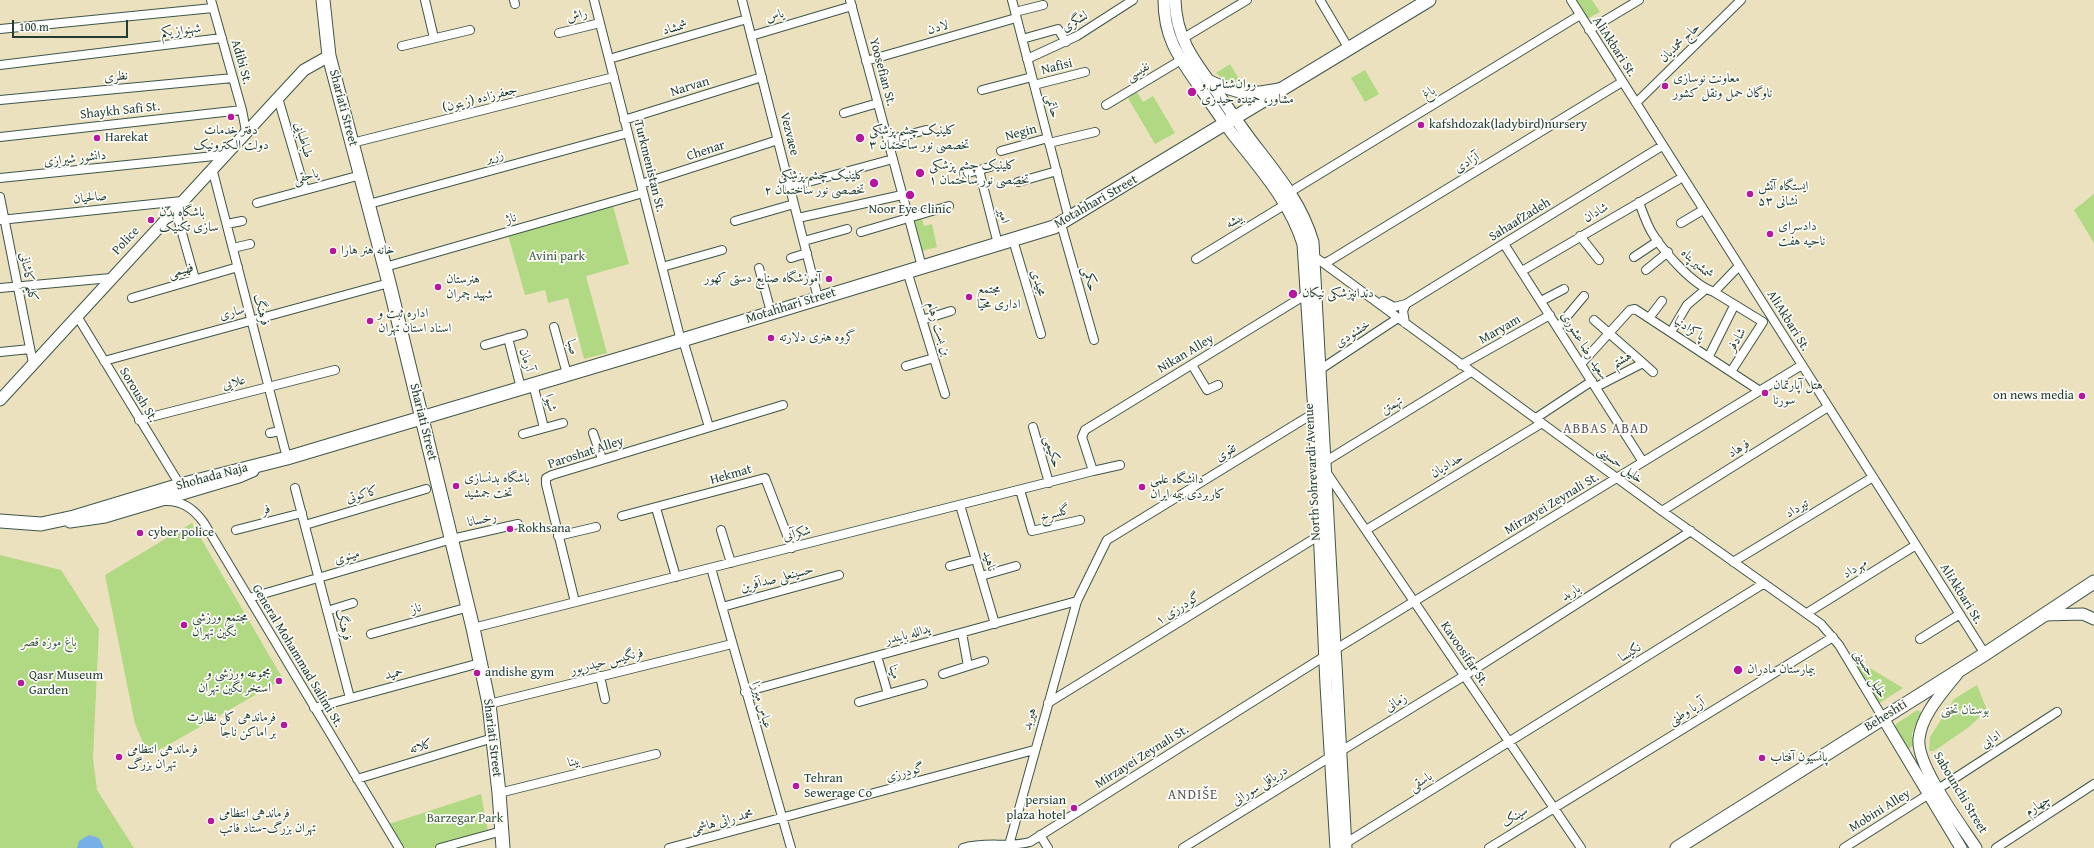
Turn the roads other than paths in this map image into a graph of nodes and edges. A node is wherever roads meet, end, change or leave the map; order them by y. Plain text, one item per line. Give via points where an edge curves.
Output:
1 (323, 0) edge
2 (426, 0) edge
3 (594, 0) edge
4 (742, 0) edge
5 (1012, 0) edge
6 (1133, 0) edge
7 (1164, 0) edge
8 (1175, 0) edge
9 (1247, 0) edge
10 (1320, 0) edge
11 (1429, 0) edge
12 (1571, 0) edge
13 (1639, 0) edge
14 (1741, 0) edge
15 (851, 3) edge
16 (212, 4) edge
17 (1043, 4) dead end
18 (1016, 15) junction
19 (1580, 15) junction
20 (747, 20) junction
21 (600, 23) junction
22 (0, 29) edge
23 (470, 30) dead end
24 (1589, 30) junction
25 (560, 33) dead end
26 (751, 36) junction
27 (222, 38) junction
28 (434, 38) junction
29 (1022, 39) junction
30 (1182, 39) junction
31 (1066, 42) junction
32 (402, 46) dead end
33 (1349, 49) junction
34 (329, 56) junction
35 (609, 59) junction
36 (1027, 59) junction
37 (1181, 60) junction
38 (866, 61) junction
39 (0, 65) edge
40 (1085, 72) dead end
41 (614, 77) junction
42 (762, 77) junction
43 (233, 78) junction
44 (1208, 80) junction
45 (1033, 81) junction
46 (1622, 82) junction
47 (1284, 88) junction
48 (982, 90) dead end
49 (278, 98) junction
50 (0, 100) edge
51 (878, 103) junction
52 (1636, 103) junction
53 (1106, 105) dead end
54 (242, 110) junction
55 (844, 113) dead end
56 (624, 120) junction
57 (1230, 125) junction
58 (926, 130) dead end
59 (246, 131) junction
60 (1095, 132) dead end
61 (628, 133) junction
62 (0, 137) edge
63 (778, 140) junction
64 (888, 140) junction
65 (1049, 140) junction
66 (352, 143) junction
67 (1662, 146) junction
68 (1001, 151) dead end
69 (224, 156) junction
70 (892, 159) junction
71 (990, 167) dead end
72 (212, 168) junction
73 (979, 170) junction
74 (1057, 171) junction
75 (968, 173) dead end
76 (361, 175) junction
77 (1683, 177) junction
78 (0, 178) edge
79 (1018, 182) dead end
80 (641, 184) junction
81 (790, 187) junction
82 (305, 190) junction
83 (1290, 192) junction
84 (643, 193) junction
85 (902, 195) junction
86 (0, 196) edge
87 (1638, 202) junction
88 (257, 203) dead end
89 (179, 204) junction
90 (369, 204) junction
91 (794, 204) junction
92 (1286, 204) junction
93 (949, 206) dead end
94 (1703, 210) junction
95 (798, 218) junction
96 (2, 220) edge
97 (909, 220) junction
98 (242, 221) dead end
99 (735, 221) dead end
100 (1065, 221) junction
101 (1682, 223) dead end
102 (226, 224) junction
103 (847, 229) dead end
104 (861, 232) dead end
105 (1580, 236) junction
106 (1013, 240) junction
107 (804, 241) junction
108 (1658, 241) junction
109 (250, 244) dead end
110 (998, 244) junction
111 (1504, 244) junction
112 (233, 248) junction
113 (722, 250) dead end
114 (1668, 252) junction
115 (807, 253) junction
116 (791, 258) dead end
117 (1634, 258) dead end
118 (1196, 259) dead end
119 (1323, 260) junction
120 (1600, 260) dead end
121 (1739, 266) junction
122 (238, 267) junction
123 (385, 267) junction
124 (662, 267) junction
125 (922, 267) junction
126 (759, 268) dead end
127 (1646, 270) dead end
128 (907, 271) junction
129 (1522, 271) junction
130 (111, 278) junction
131 (195, 279) junction
132 (390, 283) junction
133 (18, 286) junction
134 (0, 288) edge
135 (1564, 289) dead end
136 (1706, 289) junction
137 (1714, 292) junction
138 (1307, 294) junction
139 (1584, 296) dead end
140 (132, 298) dead end
141 (818, 298) junction
142 (1541, 301) junction
143 (1662, 301) dead end
144 (1406, 304) junction
145 (1734, 306) junction
146 (951, 311) dead end
147 (771, 312) junction
148 (1550, 315) junction
149 (77, 316) junction
150 (1649, 318) junction
151 (252, 320) junction
152 (922, 320) junction
153 (1594, 320) dead end
154 (1402, 321) junction
155 (1763, 322) joint
156 (554, 327) dead end
157 (1558, 327) junction
158 (1671, 332) junction
159 (1610, 333) junction
160 (524, 334) dead end
161 (1041, 334) dead end
162 (508, 338) junction
163 (681, 339) junction
164 (1094, 340) dead end
165 (484, 345) dead end
166 (30, 349) junction
167 (0, 352) edge
168 (1709, 356) junction
169 (934, 358) junction
170 (104, 361) junction
171 (33, 363) junction
172 (1192, 364) junction
173 (1581, 364) junction
174 (1642, 364) junction
175 (1462, 365) junction
176 (1802, 365) junction
177 (906, 366) dead end
178 (1321, 369) junction
179 (335, 370) dead end
180 (1732, 370) junction
181 (1471, 372) junction
182 (1653, 372) dead end
183 (567, 374) junction
184 (1594, 384) junction
185 (1218, 385) dead end
186 (527, 386) junction
187 (269, 387) junction
188 (1760, 391) junction
189 (945, 394) dead end
190 (0, 400) edge
191 (783, 405) dead end
192 (1828, 407) junction
193 (1314, 413) junction
194 (422, 418) junction
195 (139, 420) junction
196 (1539, 420) junction
197 (564, 423) dead end
198 (709, 427) junction
199 (1033, 427) dead end
200 (544, 428) junction
201 (280, 431) junction
202 (270, 433) dead end
203 (594, 433) dead end
204 (523, 434) dead end
205 (281, 459) junction
206 (602, 459) junction
207 (1326, 461) junction
208 (1643, 462) junction
209 (1120, 464) dead end
210 (1093, 471) junction
211 (1327, 473) junction
212 (1873, 477) junction
213 (1618, 478) junction
214 (1048, 483) junction
215 (180, 485) junction
216 (295, 488) dead end
217 (426, 489) dead end
218 (1020, 490) junction
219 (157, 502) junction
220 (960, 505) junction
221 (656, 508) junction
222 (1662, 511) junction
223 (302, 513) junction
224 (622, 516) dead end
225 (1080, 520) dead end
226 (0, 521) edge
227 (51, 523) junction
228 (305, 524) junction
229 (518, 524) dead end
230 (596, 527) dead end
231 (236, 530) dead end
232 (721, 530) dead end
233 (1366, 530) junction
234 (1691, 531) junction
235 (1320, 535) junction
236 (558, 536) junction
237 (452, 539) junction
238 (1916, 545) junction
239 (792, 548) junction
240 (976, 559) junction
241 (1733, 562) junction
242 (731, 563) junction
243 (950, 566) dead end
244 (1016, 566) dead end
245 (711, 568) junction
246 (839, 575) dead end
247 (981, 576) junction
248 (676, 577) junction
249 (319, 578) junction
250 (2094, 582) edge
251 (1763, 584) junction
252 (249, 598) junction
253 (1077, 601) junction
254 (575, 602) junction
255 (1414, 602) junction
256 (353, 603) dead end
257 (469, 607) junction
258 (722, 607) junction
259 (328, 611) junction
260 (1807, 613) junction
261 (1960, 614) junction
262 (2044, 615) junction
263 (2094, 619) edge
264 (995, 624) junction
265 (474, 628) junction
266 (962, 633) junction
267 (371, 634) dead end
268 (1833, 637) junction
269 (1920, 639) dead end
270 (732, 644) junction
271 (1336, 649) junction
272 (1985, 654) junction
273 (877, 656) junction
274 (1325, 656) junction
275 (984, 661) dead end
276 (480, 663) junction
277 (968, 666) junction
278 (1961, 669) junction
279 (943, 674) dead end
280 (600, 676) junction
281 (1464, 676) junction
282 (923, 684) dead end
283 (745, 692) junction
284 (888, 694) junction
285 (350, 698) junction
286 (605, 699) dead end
287 (859, 702) dead end
288 (1048, 703) junction
289 (489, 704) junction
290 (314, 708) junction
291 (2057, 712) dead end
292 (1883, 718) junction
293 (493, 738) junction
294 (1509, 742) junction
295 (1034, 750) junction
296 (1341, 751) junction
297 (656, 754) dead end
298 (1330, 757) junction
299 (357, 779) junction
300 (2094, 784) edge
301 (1934, 792) junction
302 (499, 793) junction
303 (1553, 807) junction
304 (782, 819) junction
305 (502, 831) junction
306 (1040, 835) junction
307 (1009, 845) junction
308 (1346, 845) edge
309 (399, 848) edge
310 (440, 848) edge
311 (503, 848) edge
312 (669, 848) edge
313 (791, 848) edge
314 (963, 848) edge
315 (1048, 848) edge
316 (1183, 848) edge
317 (1336, 848) edge
318 (1489, 848) edge
319 (1581, 848) edge
320 (1677, 848) edge
321 (1844, 848) edge
322 (1961, 848) edge
323 (1976, 848) edge
324 (1996, 848) edge

1 - 34 main road, Shariati Street
2 - 28 street
3 - 21 street, Turkmenistan St.
4 - 20 street, Vezvaee
5 - 18 street, حاتمی
6 - 31 street, لشگری
7 - 37 main road via 1167,32
8 - 30 main road
9 - 30 street
10 - 33 street
11 - 33 main road, Motahhari Street
12 - 19 street, AliAkbari St.
13 - 24 street
14 - 52 street, حاج محمدیان
15 - 26 street, یاس
15 - 38 street, Yoosefian St.
16 - 22 street
16 - 27 street, Adibi St.
17 - 18 street, لادن
18 - 29 street, حاتمی
18 - 38 street, لادن
19 - 24 street, AliAkbari St.
19 - 83 street, باغ
20 - 26 street, Vezvaee
20 - 35 street, شمشاد
21 - 25 street, راش
21 - 35 street, Turkmenistan St.
23 - 28 street
24 - 46 street, AliAkbari St.
26 - 42 street, Vezvaee
27 - 39 street, شهنواز یکم
27 - 43 street, Adibi St.
28 - 32 street
29 - 31 street via 1058,29
29 - 36 street, حاتمی
30 - 44 main road
31 - 36 street, لشگری
33 - 47 main road, Motahhari Street
34 - 49 main road, Police via 304,70
34 - 66 main road, Shariati Street
35 - 41 street, Turkmenistan St.
36 - 45 street, حاتمی
37 - 53 street, نفیسی
37 - 57 main road
38 - 51 street, Yoosefian St.
40 - 45 street, Nafisi
41 - 56 street, Turkmenistan St.
41 - 66 street, جعفرزاده (زیتون)
42 - 56 street, Narvan
42 - 63 street, Vezvaee
43 - 50 street, نظری
43 - 54 street, Adibi St.
44 - 47 main road via 1244,94
44 - 57 main road
45 - 48 street, Nafisi
45 - 65 street, حاتمی
46 - 52 street, AliAkbari St.
46 - 119 street, آزادی
47 - 57 main road, Motahhari Street
49 - 59 main road, Police
49 - 82 street, طباطبایی
51 - 55 street
51 - 64 street, Yoosefian St.
52 - 67 street, AliAkbari St.
54 - 59 street, Adibi St.
54 - 62 street, Shaykh Safi St.
56 - 61 street, Turkmenistan St.
57 - 83 main road, North Sohrevardi Avenue
57 - 92 main road, North Sohrevardi Avenue
57 - 100 main road, Motahhari Street
58 - 64 street
59 - 69 main road, Police
60 - 65 street, Negin
61 - 80 street, Turkmenistan St.
61 - 90 street, زریر
63 - 80 street, Chenar
63 - 81 street, Vezvaee
64 - 70 street, Yoosefian St.
65 - 68 street, Negin
65 - 74 street, حاتمی
66 - 76 main road, Shariati Street
67 - 77 street, AliAkbari St.
67 - 111 street, SahaafZadeh
69 - 72 main road, Police
69 - 78 street, دانشور شیرازی
70 - 81 street
70 - 85 street, Yoosefian St.
71 - 73 street
72 - 89 main road, Police
72 - 102 street, فرهنگ
73 - 75 street
73 - 110 street, امیر
74 - 79 street
74 - 100 street, حاتمی
76 - 82 street, یاحقی
76 - 90 main road, Shariati Street
77 - 87 street, شادان
77 - 94 street, AliAkbari St.
80 - 84 street, Turkmenistan St.
81 - 91 street, Vezvaee
82 - 88 street, یاحقی
83 - 119 main road, North Sohrevardi Avenue
84 - 123 street, ناژ
84 - 124 street, Turkmenistan St.
85 - 95 street
85 - 97 street, Yoosefian St.
86 - 96 street, کلیم کاشانی
87 - 105 street, شادان
87 - 108 street, شمشیرپناه
89 - 96 street, صالحیان
89 - 130 main road, Police
89 - 131 street
90 - 123 main road, Shariati Street
91 - 95 street, Vezvaee
91 - 99 street
92 - 118 street, بیشه
92 - 138 main road, North Sohrevardi Avenue via 1303,244
93 - 97 street
94 - 101 street
94 - 121 street, AliAkbari St.
95 - 107 street, Vezvaee
96 - 133 street, کلیم کاشانی
97 - 104 street
97 - 125 street, Yoosefian St.
98 - 102 street
100 - 106 main road, Motahhari Street
100 - 164 street, حکمی
102 - 112 street, فرهنگ
103 - 107 street
105 - 120 street
105 - 129 street, شادان
106 - 110 main road, Motahhari Street
106 - 161 street, مجیدی
107 - 115 street, Vezvaee
108 - 114 street, شمشیرپناه
108 - 117 street
109 - 112 street
110 - 125 main road, Motahhari Street
111 - 129 street, سعید رضا عشوری
111 - 144 street, SahaafZadeh
112 - 122 street, فرهنگ
113 - 124 street
114 - 127 street
114 - 136 street, شمشیرپناه via 1682,269
115 - 116 street
115 - 141 street, Vezvaee
119 - 144 street via 1389,306 1398,307
119 - 154 street, خلیل حسینی
119 - 178 main road, North Sohrevardi Avenue
121 - 137 street
121 - 176 street, AliAkbari St.
122 - 131 street, فهیمی
122 - 151 street, فرهنگ
123 - 132 main road, Shariati Street
124 - 163 street, Turkmenistan St.
125 - 128 main road, Motahhari Street
126 - 147 street
128 - 141 main road, Motahhari Street
128 - 152 street, بن بست رهام
129 - 142 street, سعید رضا عشوری
130 - 133 street
130 - 149 main road, Police
131 - 140 street, فهیمی
132 - 151 street, ساری
132 - 194 main road, Shariati Street
133 - 134 street
133 - 166 street, کلیم کاشانی
135 - 142 street
136 - 137 street, شمشیرپناه
136 - 158 street via 1687,305
137 - 145 street, شمشیرپناه
138 - 172 street, Nikan Alley
138 - 193 main road, North Sohrevardi Avenue
139 - 157 street
141 - 147 main road, Motahhari Street
142 - 148 street, سعید رضا عشوری
143 - 150 street
144 - 154 street
145 - 155 street, شمشیرپناه
145 - 168 street
146 - 152 street
147 - 163 main road, Motahhari Street
148 - 157 street, سعید رضا عشوری
148 - 175 street, Maryam
149 - 170 street, Soroush St.
149 - 171 main road, Police
150 - 158 street, پاکزادنیا
150 - 159 street, پاکزادنیا via 1632,308
151 - 170 street, ساری
151 - 187 street, فرهنگ
152 - 169 street, بن بست رهام
153 - 159 street, هشتم
154 - 175 street, خلیل حسینی
154 - 178 street, خشنودی
155 - 180 street, شادفر
156 - 183 street, صبا
157 - 173 street, سعید رضا عشوری
158 - 168 street, پاکزادنیا
159 - 173 street, پاکزادنیا
159 - 174 street, هشتم
160 - 162 street
162 - 165 street
162 - 186 street, آرمان
163 - 183 main road, Motahhari Street
163 - 198 street
166 - 167 street
166 - 171 street, کلیم کاشانی
168 - 180 street, پاکزادنیا
169 - 177 street
169 - 189 street, بن بست رهام
170 - 195 street, Soroush St.
171 - 190 main road, Police
172 - 185 street via 1207,390
172 - 210 street, Nikan Alley via 1083,433
173 - 184 street, سعید رضا عشوری
174 - 182 street
174 - 184 street, هشتم
175 - 181 street, خلیل حسینی
176 - 188 street, Mirzayei Zeynali St.
176 - 192 street, AliAkbari St.
178 - 207 main road, North Sohrevardi Avenue
179 - 187 street, علایی
180 - 188 street, پاکزادنیا
181 - 196 street, خلیل حسینی
181 - 207 street, تهمتن
183 - 186 main road, Motahhari Street
184 - 196 street, هشتم
184 - 208 street, سعید رضا عشوری
186 - 194 main road, Motahhari Street
186 - 200 street, شیوا
187 - 195 street, علایی
187 - 201 street, فرهنگ
188 - 208 street, Mirzayei Zeynali St.
191 - 198 street, Paroshat Alley
192 - 212 street, AliAkbari St.
192 - 222 street, فرهاد
193 - 235 main road, North Sohrevardi Avenue
193 - 253 street, تقوی via 1107,540
194 - 205 main road, Shohada Naja
194 - 237 main road, Shariati Street
195 - 215 street, Soroush St.
196 - 213 street, خلیل حسینی
196 - 233 street, حدادیان
197 - 200 street
198 - 206 street, Paroshat Alley
199 - 214 street, حکیمی
200 - 204 street
201 - 202 street
201 - 205 street, فرهنگ
203 - 206 street
205 - 215 main road, Shohada Naja
205 - 219 main road via 239,477
206 - 236 street, Paroshat Alley via 546,478
207 - 211 main road, North Sohrevardi Avenue
208 - 213 street, Mirzayei Zeynali St.
209 - 210 street, شکرآبی
210 - 214 street, شکرآبی
211 - 233 street, Kavoosifar St.
211 - 271 main road, North Sohrevardi Avenue
212 - 238 street, AliAkbari St.
212 - 241 street, تیرداد
213 - 222 street, خلیل حسینی
213 - 255 street, Mirzayei Zeynali St.
214 - 218 street, شکرآبی
215 - 227 main road, Shohada Naja
216 - 223 street, فرهنگ
217 - 228 street, کاکوتی
218 - 220 street, شکرآبی
218 - 225 street, گلسرخ via 1032,531
219 - 227 main road via 90,520
219 - 252 street, General Mohammad Salimi St. via 182,503 199,516
220 - 239 street, شکرآبی
220 - 240 street, ناهید
221 - 224 street, Hekmat
221 - 239 street, Hekmat via 765,478
221 - 248 street
222 - 234 street, خلیل حسینی
223 - 228 street, فرهنگ
223 - 231 street, فر
226 - 227 main road, Shohada Naja
228 - 249 street, فرهنگ
229 - 237 street, رخسانا
230 - 236 street
232 - 242 street
233 - 255 street, Kavoosifar St.
234 - 241 street, خلیل حسینی
234 - 281 street, باربد
235 - 274 main road, North Sohrevardi Avenue
235 - 288 street, گودرزی ۱
236 - 254 street, Paroshat Alley
237 - 249 street, مینوی
237 - 257 main road, Shariati Street
238 - 260 street, مهرداد
238 - 261 street, AliAkbari St.
239 - 242 street, شکرآبی
240 - 243 street
240 - 247 street, ناهید
241 - 251 street, خلیل حسینی
242 - 245 street, شکرآبی
244 - 247 street
245 - 248 street, شکرآبی
245 - 258 street, عباس میرزا
246 - 258 street, حسینعلی صدآفرین
247 - 264 street, ناهید
248 - 254 street, شکرآبی
249 - 252 street, مینوی
249 - 259 street, فرهنگ
250 - 262 main road, Beheshti
251 - 260 street, خلیل حسینی
251 - 294 street, نکیسا
252 - 290 street, General Mohammad Salimi St.
253 - 264 street, یدالله بایندر
253 - 288 street, هیربد
254 - 265 street, شکرآبی
255 - 271 street, Mirzayei Zeynali St.
255 - 281 street, Kavoosifar St.
256 - 259 street
257 - 265 main road, Shariati Street
257 - 267 street, ناز
258 - 270 street, عباس میرزا
259 - 285 street, فرهنگ
260 - 268 street, خلیل حسینی
261 - 269 street
261 - 272 street, AliAkbari St.
262 - 263 main road via 2083,614
262 - 272 main road, Beheshti
264 - 266 street, یدالله بایندر
265 - 276 main road, Shariati Street
266 - 273 street, یدالله بایندر
266 - 277 street
268 - 292 street, خلیل حسینی
268 - 303 street, آریا وطنی
270 - 280 street, فرنگیس حیدرپور
270 - 283 street, عباس میرزا
271 - 274 main road
271 - 296 main road, North Sohrevardi Avenue
272 - 278 main road, Beheshti
273 - 283 street, یدالله بایندر
273 - 284 street, مینا
274 - 298 main road, North Sohrevardi Avenue
274 - 306 street, Mirzayei Zeynali St.
275 - 277 street
276 - 285 street, حمید
276 - 289 main road, Shariati Street
277 - 279 street
278 - 292 main road, Beheshti
278 - 301 main road, Sabounchi Street via 1931,710 1922,725 1918,740 1920,755
280 - 286 street
280 - 289 street, فرنگیس حیدرپور
281 - 294 street, Kavoosifar St.
281 - 296 street, زمانی
282 - 284 street, مینا
283 - 304 street, عباس میرزا
284 - 287 street, مینا
285 - 290 street, حمید
288 - 295 street, هیربد
289 - 293 main road, Shariati Street
290 - 299 street, General Mohammad Salimi St.
291 - 301 street, ادایی
292 - 301 main road, Sabounchi Street
292 - 320 main road, Beheshti
293 - 299 street, کلاته
293 - 302 main road, Shariati Street
294 - 303 street, Kavoosifar St.
294 - 308 street, باسقی
295 - 304 street, گودرزی
295 - 307 street, هیربد
296 - 308 main road, North Sohrevardi Avenue
297 - 302 street, بینا
298 - 316 street, دریاقلی سورانی
298 - 317 main road, North Sohrevardi Avenue
299 - 309 street, General Mohammad Salimi St.
300 - 324 street, چهارم
301 - 321 street, Mobini Alley
301 - 322 main road, Sabounchi Street
301 - 323 main road, Sabounchi Street
302 - 305 main road, Shariati Street
303 - 318 street, سینک
303 - 319 street, Kavoosifar St.
304 - 312 street, محمد راثی هاشمی
304 - 313 street, عباس میرزا
305 - 310 street
305 - 311 main road, Shariati Street
306 - 307 street, Mirzayei Zeynali St. via 1030,842
306 - 315 street
307 - 314 street, Mirzayei Zeynali St.

